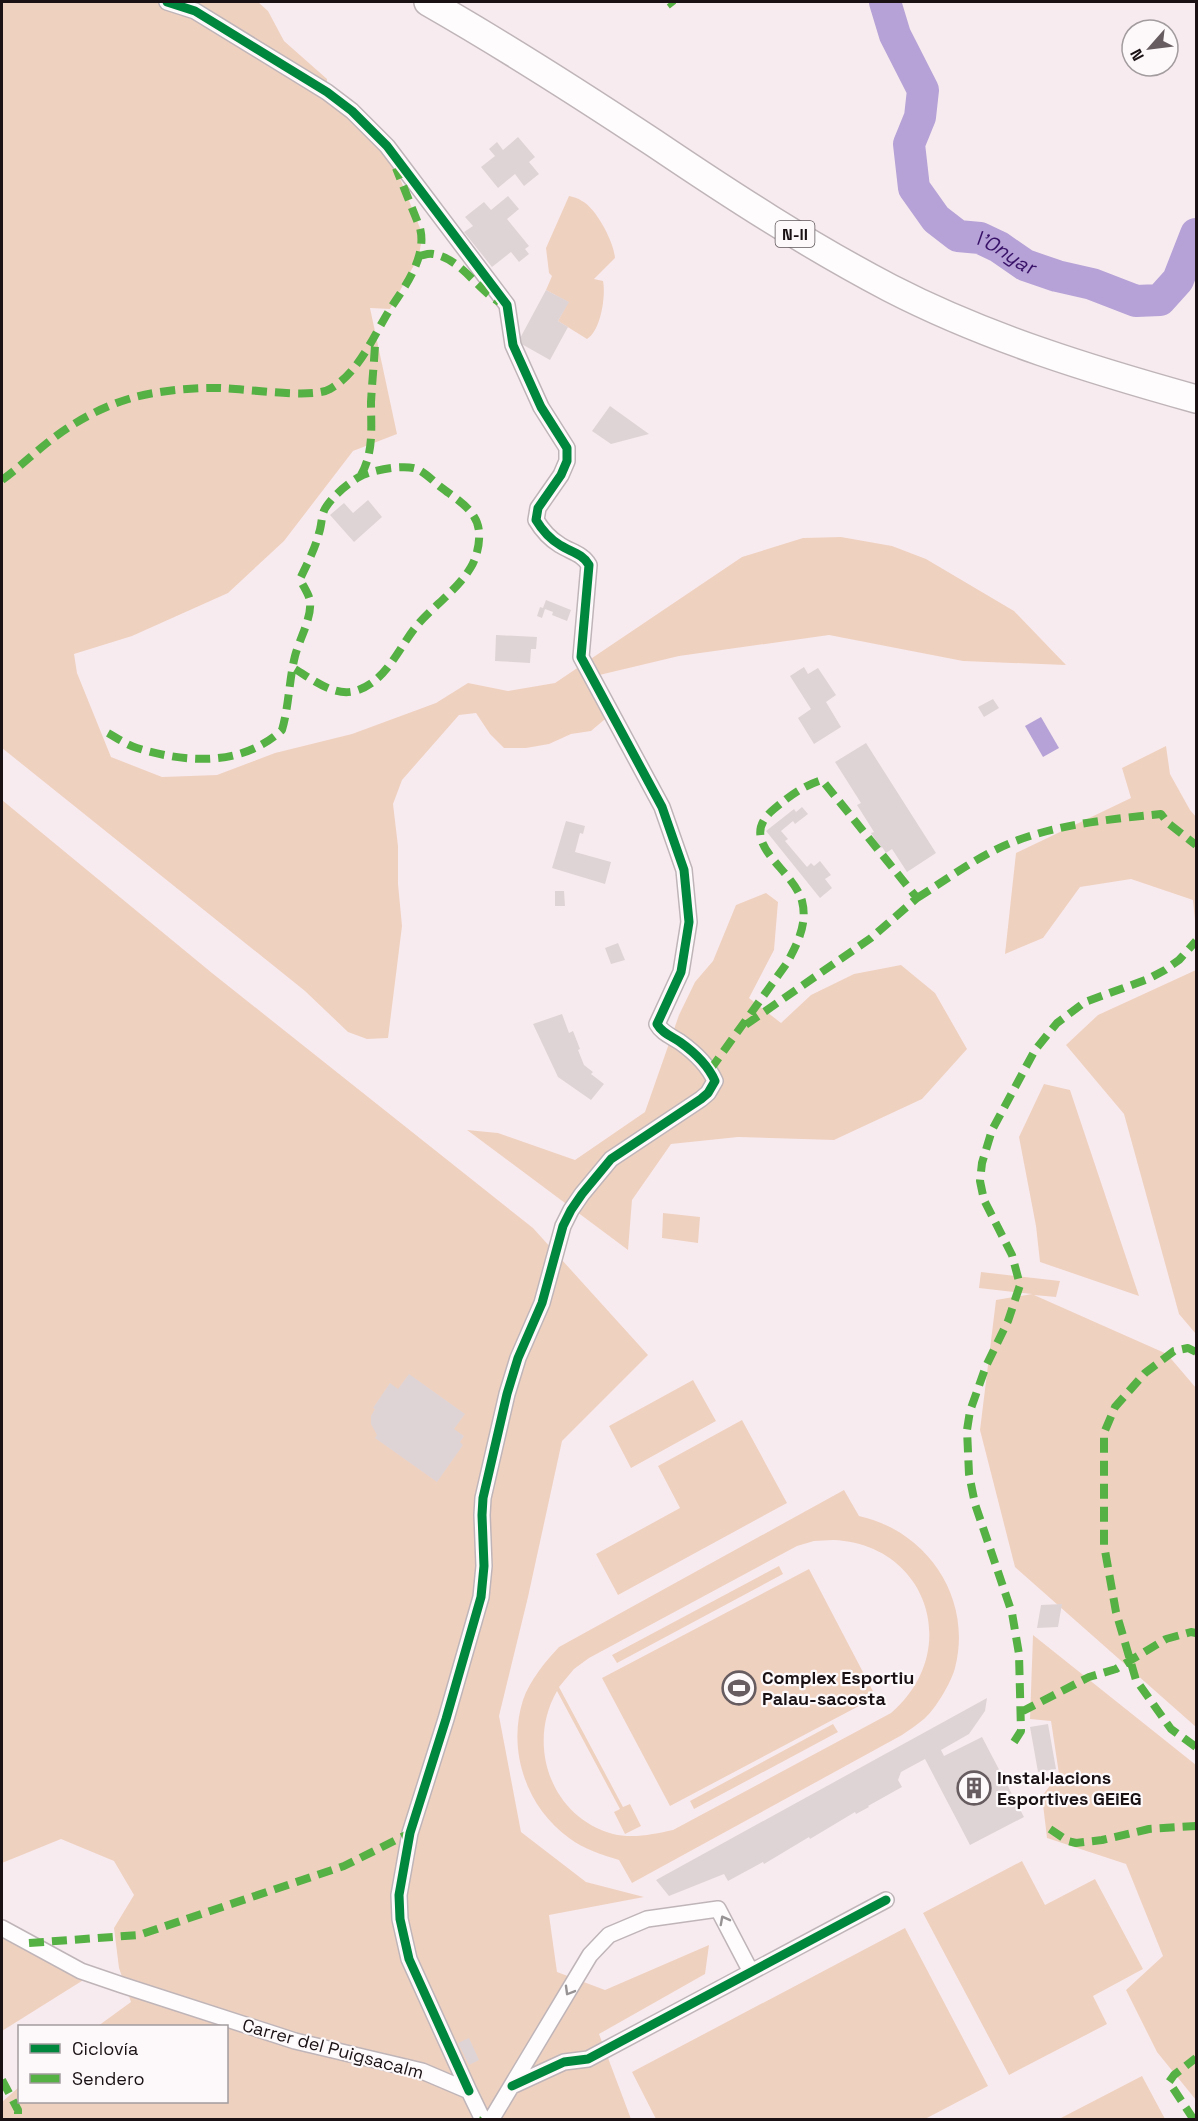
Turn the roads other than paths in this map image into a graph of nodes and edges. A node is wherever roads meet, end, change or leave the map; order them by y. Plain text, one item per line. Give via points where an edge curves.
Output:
1 (167, 2) edge
2 (428, 2) edge
3 (1197, 399) edge
4 (886, 1900) dead end
5 (2, 1928) edge
6 (751, 1972) junction
7 (512, 2086) junction
8 (469, 2091) junction
9 (483, 2120) edge
10 (491, 2120) edge

1 - 8 street via 195,10 352,111 387,146 507,305 513,345 542,407 567,448 561,475 538,508 536,520 558,544 585,558 589,565 581,657 662,807 684,870 689,922 681,972 657,1024 710,1070 715,1081 708,1093 611,1159 582,1194 563,1226 542,1303 507,1394 483,1498 481,1597 411,1833 399,1895 409,1959
2 - 3 highway, N-II via 514,52 765,217 891,288 1034,350
4 - 6 street
5 - 8 street, Carrer del Puigsacalm via 81,1971 295,2041 422,2071
6 - 7 street via 588,2059 564,2062
6 -> 7 street via 718,1909 646,1919 609,1935 590,1955
7 - 10 street
8 - 9 street

